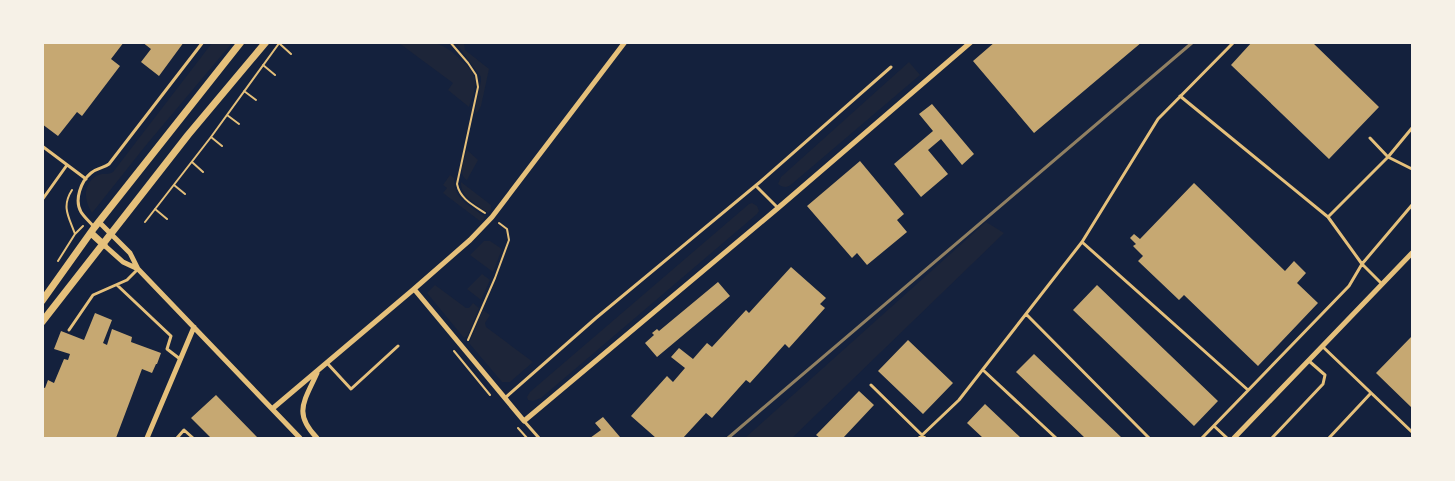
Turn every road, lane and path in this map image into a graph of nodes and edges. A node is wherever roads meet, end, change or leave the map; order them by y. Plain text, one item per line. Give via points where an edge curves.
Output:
1 (203, 42) edge
2 (241, 42) edge
3 (266, 42) edge
4 (450, 42) edge
5 (625, 42) edge
6 (971, 42) edge
7 (1234, 42) edge
8 (280, 43) edge
9 (292, 54) dead end
10 (263, 65) junction
11 (891, 67) dead end
12 (274, 75) dead end
13 (244, 90) junction
14 (1180, 96) junction
15 (256, 100) dead end
16 (227, 115) junction
17 (239, 124) dead end
18 (1412, 128) edge
19 (211, 137) junction
20 (1370, 138) dead end
21 (42, 146) edge
22 (222, 146) dead end
23 (1388, 157) junction
24 (191, 162) junction
25 (67, 165) junction
26 (1412, 169) edge
27 (203, 172) dead end
28 (86, 179) junction
29 (174, 185) junction
30 (756, 186) junction
31 (184, 194) dead end
32 (42, 200) edge
33 (1412, 205) edge
34 (778, 208) junction
35 (155, 209) junction
36 (492, 217) junction
37 (1328, 217) junction
38 (167, 219) dead end
39 (145, 222) dead end
40 (95, 227) junction
41 (111, 234) junction
42 (1082, 242) junction
43 (104, 245) junction
44 (1412, 253) edge
45 (1362, 264) junction
46 (138, 269) junction
47 (1382, 284) junction
48 (117, 285) junction
49 (414, 289) junction
50 (42, 301) edge
51 (1026, 314) junction
52 (42, 322) edge
53 (194, 328) junction
54 (69, 330) dead end
55 (398, 346) dead end
56 (461, 346) junction
57 (1322, 346) junction
58 (180, 359) junction
59 (1309, 361) junction
60 (326, 363) junction
61 (983, 370) junction
62 (318, 371) junction
63 (871, 385) dead end
64 (1248, 390) junction
65 (1371, 392) junction
66 (505, 398) junction
67 (272, 409) junction
68 (524, 421) junction
69 (1214, 426) junction
70 (1412, 431) edge
71 (147, 438) edge
72 (177, 438) edge
73 (193, 438) edge
74 (300, 438) edge
75 (317, 438) edge
76 (539, 438) edge
77 (922, 438) edge
78 (1056, 438) edge
79 (1149, 438) edge
80 (1202, 438) edge
81 (1227, 438) edge
82 (1234, 438) edge
83 (1272, 438) edge
84 (1329, 438) edge

1 - 28 lane via 109,164 92,172
2 - 40 street
3 - 41 street
4 - 36 path via 476,75 478,87 458,192
5 - 36 street
6 - 34 street
7 - 14 lane
8 - 9 path
8 - 10 path
10 - 12 path
10 - 13 path
11 - 30 lane
13 - 15 path
13 - 16 path
14 - 37 lane
14 - 42 lane via 1158,119
16 - 17 path
16 - 19 path
18 - 23 lane
19 - 22 path
19 - 24 path
20 - 23 lane
21 - 25 lane
23 - 26 lane
23 - 37 lane
24 - 27 path
24 - 29 path
25 - 28 lane
25 - 32 lane
28 - 40 lane via 79,191 78,203 80,211
29 - 31 path
29 - 35 path
30 - 34 lane
30 - 66 lane
33 - 45 lane
34 - 68 street
35 - 38 path
35 - 39 path
36 - 49 street
36 - 56 path via 507,230 509,240 468,340
37 - 45 lane
40 - 41 street
40 - 43 street
40 - 50 street
41 - 43 street
41 - 46 street via 130,253
42 - 51 lane
42 - 64 lane
43 - 46 street via 123,262
43 - 52 street
44 - 47 street
45 - 47 lane
45 - 64 lane via 1348,286
46 - 48 lane via 128,280
46 - 53 street
47 - 57 street
48 - 54 lane via 93,295
48 - 58 lane via 171,336 167,349
49 - 56 street
49 - 60 street
51 - 61 lane
51 - 79 lane
53 - 58 street
53 - 67 street
55 - 60 lane via 352,388
56 - 66 street
57 - 59 street
57 - 65 lane
58 - 71 street
59 - 82 street
59 - 83 lane via 1325,375 1323,384
60 - 62 street
61 - 77 lane
61 - 78 lane
62 - 67 street
62 - 75 street via 305,400 302,418
63 - 77 lane
64 - 69 lane
65 - 70 lane
65 - 84 lane
66 - 68 street
67 - 74 street
68 - 76 lane
69 - 80 lane
69 - 81 lane
72 - 73 lane via 184,430

